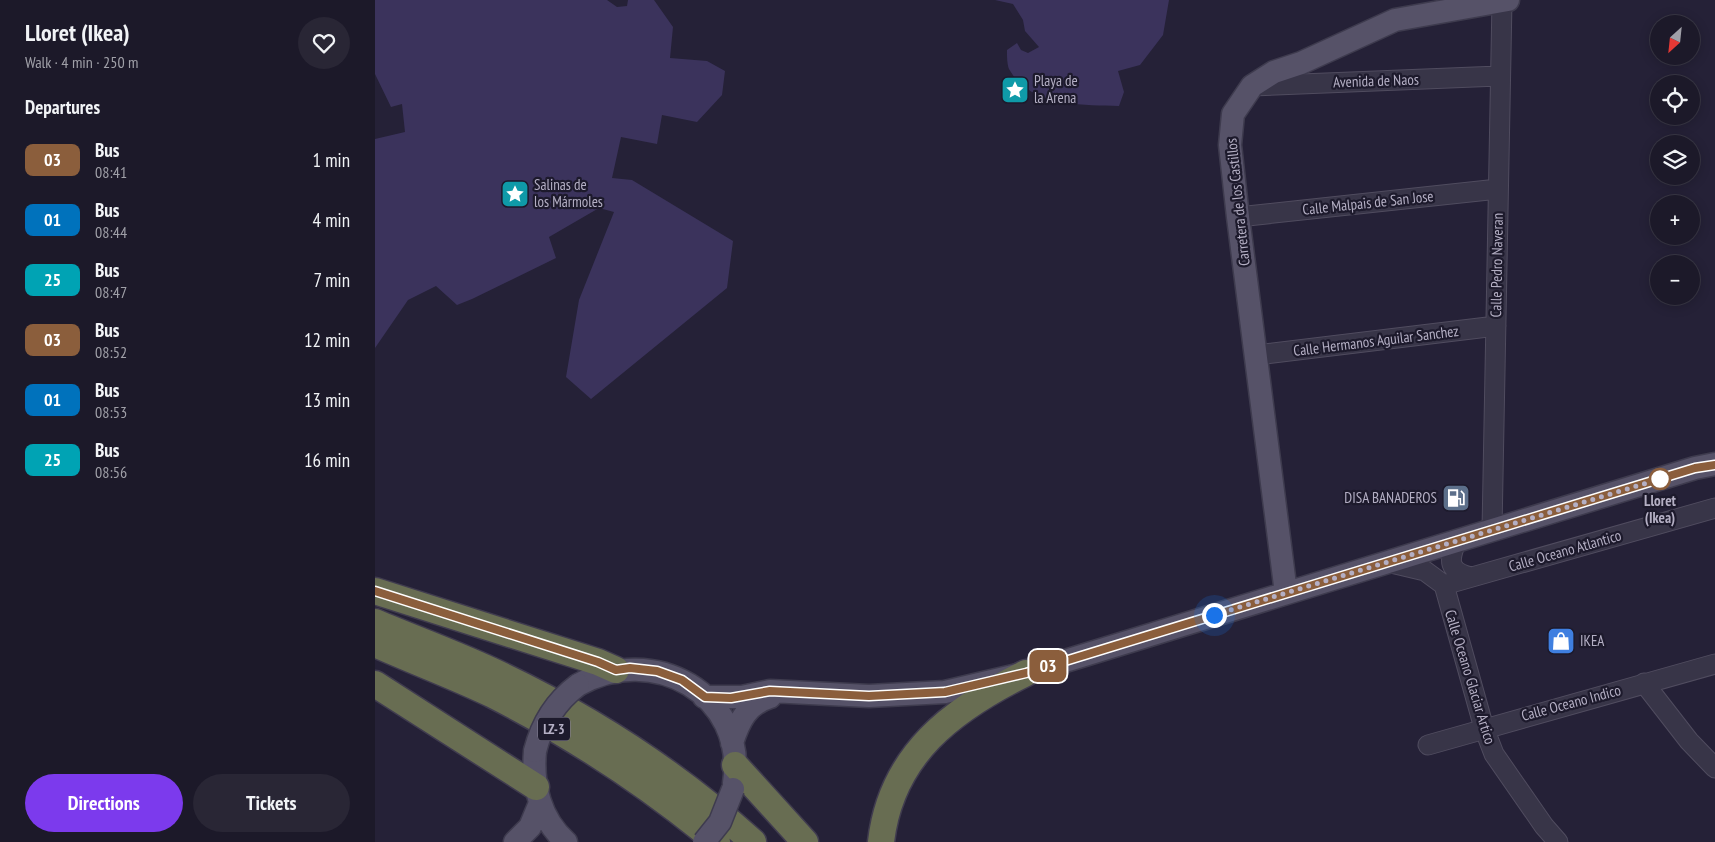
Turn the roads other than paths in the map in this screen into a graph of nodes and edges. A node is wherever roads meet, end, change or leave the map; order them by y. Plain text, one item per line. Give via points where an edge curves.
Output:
1 (1505, 0) edge
2 (1499, 76) junction
3 (1252, 86) junction
4 (1498, 189) junction
5 (1238, 217) junction
6 (1496, 326) junction
7 (1257, 355) junction
8 (1715, 464) edge
9 (1715, 508) edge
10 (1492, 530) junction
11 (1457, 540) junction
12 (1385, 562) junction
13 (1471, 577) junction
14 (1444, 585) junction
15 (375, 591) edge
16 (1286, 593) junction
17 (375, 622) edge
18 (375, 644) edge
19 (1715, 664) edge
20 (616, 670) junction
21 (1026, 673) junction
22 (1644, 683) junction
23 (375, 684) edge
24 (788, 691) junction
25 (705, 697) junction
26 (1484, 728) junction
27 (1428, 745) dead end
28 (733, 766) junction
29 (1715, 768) edge
30 (538, 795) junction
31 (800, 837) edge
32 (515, 842) edge
33 (567, 842) edge
34 (704, 842) edge
35 (717, 842) edge
36 (753, 842) edge
37 (881, 842) edge
38 (1558, 842) edge

1 - 2 street, Calle Pedro Naveran
1 - 3 main road, Carretera de los Castillos via 1395,20 1274,72
2 - 3 street, Avenida de Naos
2 - 4 street, Calle Pedro Naveran
3 - 5 main road, Carretera de los Castillos via 1233,114 1230,129
4 - 5 street, Calle Malpais de San Jose
4 - 6 street, Calle Pedro Naveran
5 - 7 main road, Carretera de los Castillos
6 - 7 street, Calle Hermanos Aguilar Sanchez
6 - 10 street, Calle Pedro Naveran
7 - 16 main road, Carretera de los Castillos
8 - 10 main road
9 - 13 street, Calle Oceano Atlantico
10 - 11 main road
11 - 12 main road
11 - 13 street via 1452,553 1453,567 1460,574
12 - 14 street via 1425,571
12 - 16 main road
13 - 14 street, Calle Oceano Atlantico
14 - 26 street, Calle Oceano Glaciar Artico
15 - 20 highway
16 - 21 main road
17 - 36 highway, LZ-3 via 501,675 585,720 698,796
18 - 35 highway, LZ-3 via 490,694 573,740 634,777
19 - 22 street, Calle Oceano Indico
20 - 25 main road via 643,669 663,673 682,680
20 - 30 main road, bridge via 579,685 550,714 535,751
21 - 24 main road via 945,692 869,696
21 - 37 highway via 959,711 924,744 900,781 890,804
22 - 26 street, Calle Oceano Indico
22 - 29 street
23 - 30 highway
24 - 25 main road via 731,698
24 - 28 main road via 761,700 742,717
25 - 28 main road via 725,726
26 - 27 street, Calle Oceano Indico
26 - 38 street, Calle Oceano Glaciar Artico via 1494,754
28 - 31 highway
28 - 34 main road, bridge via 720,822
30 - 32 main road via 530,827
30 - 33 main road via 554,828

